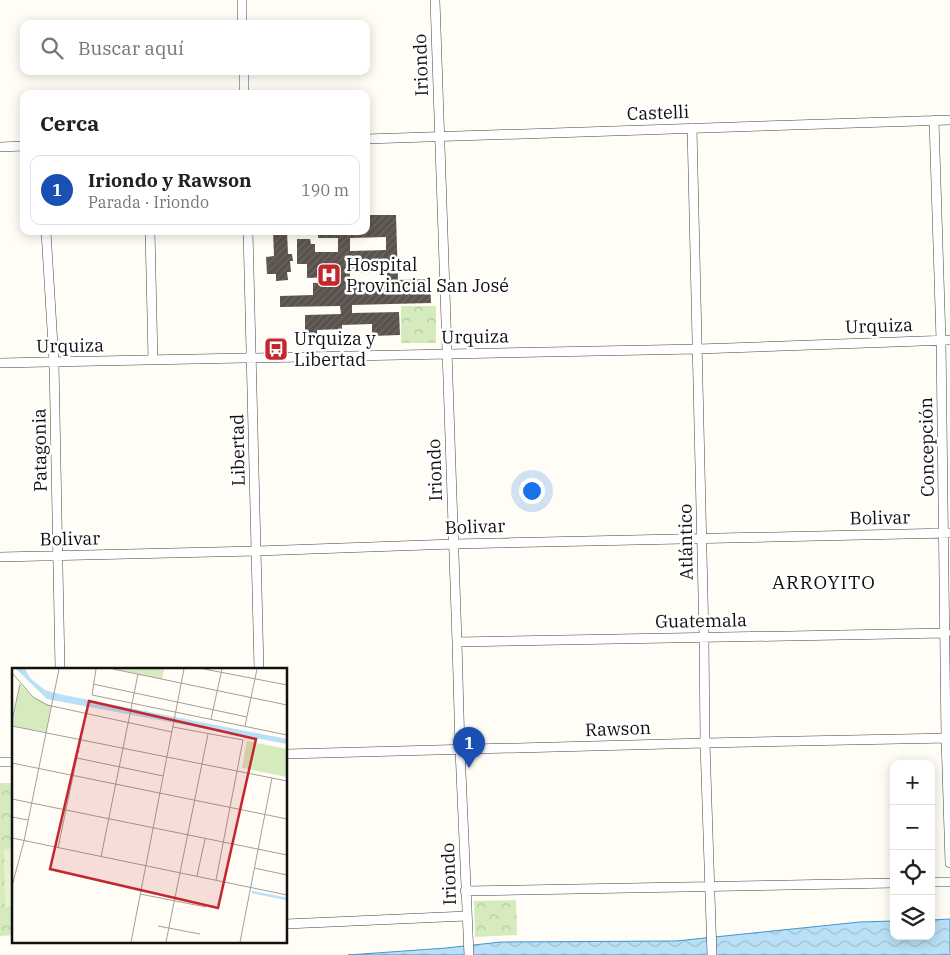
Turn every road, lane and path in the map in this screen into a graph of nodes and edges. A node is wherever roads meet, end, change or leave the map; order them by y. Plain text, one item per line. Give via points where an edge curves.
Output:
1 (242, 0) edge
2 (435, 0) edge
3 (242, 20) edge
4 (244, 75) edge
5 (244, 90) edge
6 (934, 120) junction
7 (950, 120) edge
8 (692, 128) junction
9 (440, 137) junction
10 (370, 139) edge
11 (20, 146) edge
12 (0, 147) edge
13 (46, 235) edge
14 (150, 235) edge
15 (248, 235) edge
16 (946, 340) edge
17 (698, 348) junction
18 (447, 354) junction
19 (252, 358) junction
20 (153, 360) junction
21 (54, 362) junction
22 (0, 363) edge
23 (947, 533) edge
24 (702, 538) junction
25 (454, 544) junction
26 (256, 551) junction
27 (59, 556) junction
28 (0, 557) edge
29 (946, 633) junction
30 (704, 637) junction
31 (457, 642) junction
32 (60, 668) edge
33 (259, 668) edge
34 (948, 738) edge
35 (705, 743) junction
36 (460, 749) junction
37 (288, 754) edge
38 (950, 863) edge
39 (935, 882) edge
40 (950, 882) edge
41 (890, 883) edge
42 (709, 886) junction
43 (465, 890) junction
44 (467, 916) junction
45 (288, 924) edge
46 (468, 955) edge
47 (712, 955) edge

1 - 3 street
2 - 9 street, Iriondo
4 - 5 street
6 - 7 street, Castelli
6 - 8 street, Castelli
6 - 16 street, Concepción
8 - 9 street, Castelli
8 - 17 street, Atlántico
9 - 10 street, Castelli
9 - 18 street, Iriondo
11 - 12 street
13 - 21 street, Patagonia
14 - 20 street
15 - 19 street, Libertad
16 - 17 street, Urquiza
16 - 23 street, Concepción
17 - 18 street, Urquiza
17 - 24 street, Atlántico
18 - 19 street, Urquiza
18 - 25 street, Iriondo
19 - 20 street, Urquiza
19 - 26 street, Libertad
20 - 21 street, Urquiza
21 - 22 street, Urquiza
21 - 27 street, Patagonia
23 - 24 street, Bolivar
23 - 29 street, Concepción
24 - 25 street, Bolivar
24 - 30 street, Atlántico
25 - 26 street, Bolivar
25 - 31 street, Iriondo
26 - 27 street, Bolivar
26 - 33 street, Libertad
27 - 28 street, Bolivar
27 - 32 street, Patagonia
29 - 30 street, Guatemala
29 - 34 street, Concepción
30 - 31 street, Guatemala
30 - 35 street, Atlántico
31 - 36 street, Iriondo
34 - 35 street, Rawson
34 - 38 street, Concepción
35 - 36 street, Rawson
35 - 42 street, Atlántico
36 - 37 street, Rawson
36 - 43 street, Iriondo
39 - 40 street
41 - 42 street
42 - 43 street
42 - 47 street, Atlántico
43 - 44 street, Iriondo
44 - 45 street
44 - 46 street, Iriondo

